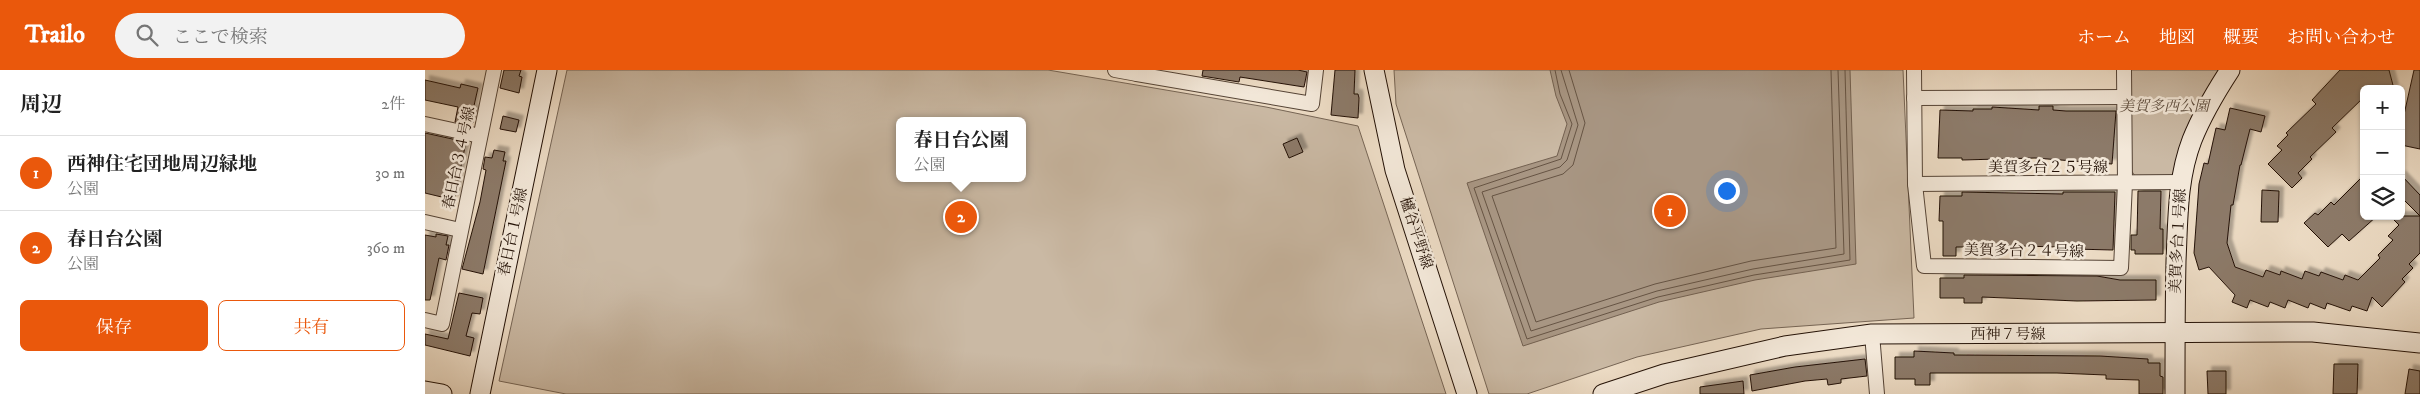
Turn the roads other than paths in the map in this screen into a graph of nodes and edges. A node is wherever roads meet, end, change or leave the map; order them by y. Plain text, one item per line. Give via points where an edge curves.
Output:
1 (494, 70) edge
2 (547, 70) edge
3 (1115, 70) edge
4 (1315, 70) edge
5 (1374, 70) edge
6 (1914, 70) edge
7 (2124, 70) edge
8 (2230, 70) edge
9 (1137, 72) edge
10 (2124, 97) junction
11 (1914, 98) junction
12 (425, 124) edge
13 (480, 136) junction
14 (2181, 182) junction
15 (2125, 183) junction
16 (1915, 184) junction
17 (425, 222) edge
18 (460, 230) junction
19 (425, 320) edge
20 (2174, 333) junction
21 (1872, 334) junction
22 (2420, 343) edge
23 (425, 391) edge
24 (442, 394) edge
25 (480, 394) edge
26 (1467, 394) edge
27 (1603, 394) edge
28 (1877, 394) edge
29 (2175, 394) edge

1 - 13 street, 春日台３４号線
2 - 25 street, 春日台１号線
3 - 9 street
4 - 9 street via 1313,104
5 - 26 street, 櫨谷平野線 via 1395,170
6 - 11 street, 美賀多台２４号線
7 - 10 street, 美賀多台２４号線
8 - 14 street, 美賀多台１号線 via 2191,142
10 - 11 street
10 - 15 street, 美賀多台２４号線
11 - 16 street, 美賀多台２４号線
12 - 13 street
13 - 18 street, 春日台３４号線
14 - 15 street, 美賀多台２５号線
14 - 20 street, 美賀多台１号線
15 - 16 street, 美賀多台２５号線
15 - 16 street, 美賀多台２４号線 via 2121,268 1925,266
17 - 18 street
18 - 19 street, 春日台３４号線 via 442,324
20 - 21 street, 西神７号線
20 - 22 street, 西神７号線 via 2313,332
20 - 29 street, 美賀多台１号線
21 - 27 street, 西神７号線 via 1785,346 1664,374
21 - 28 street
23 - 24 street

